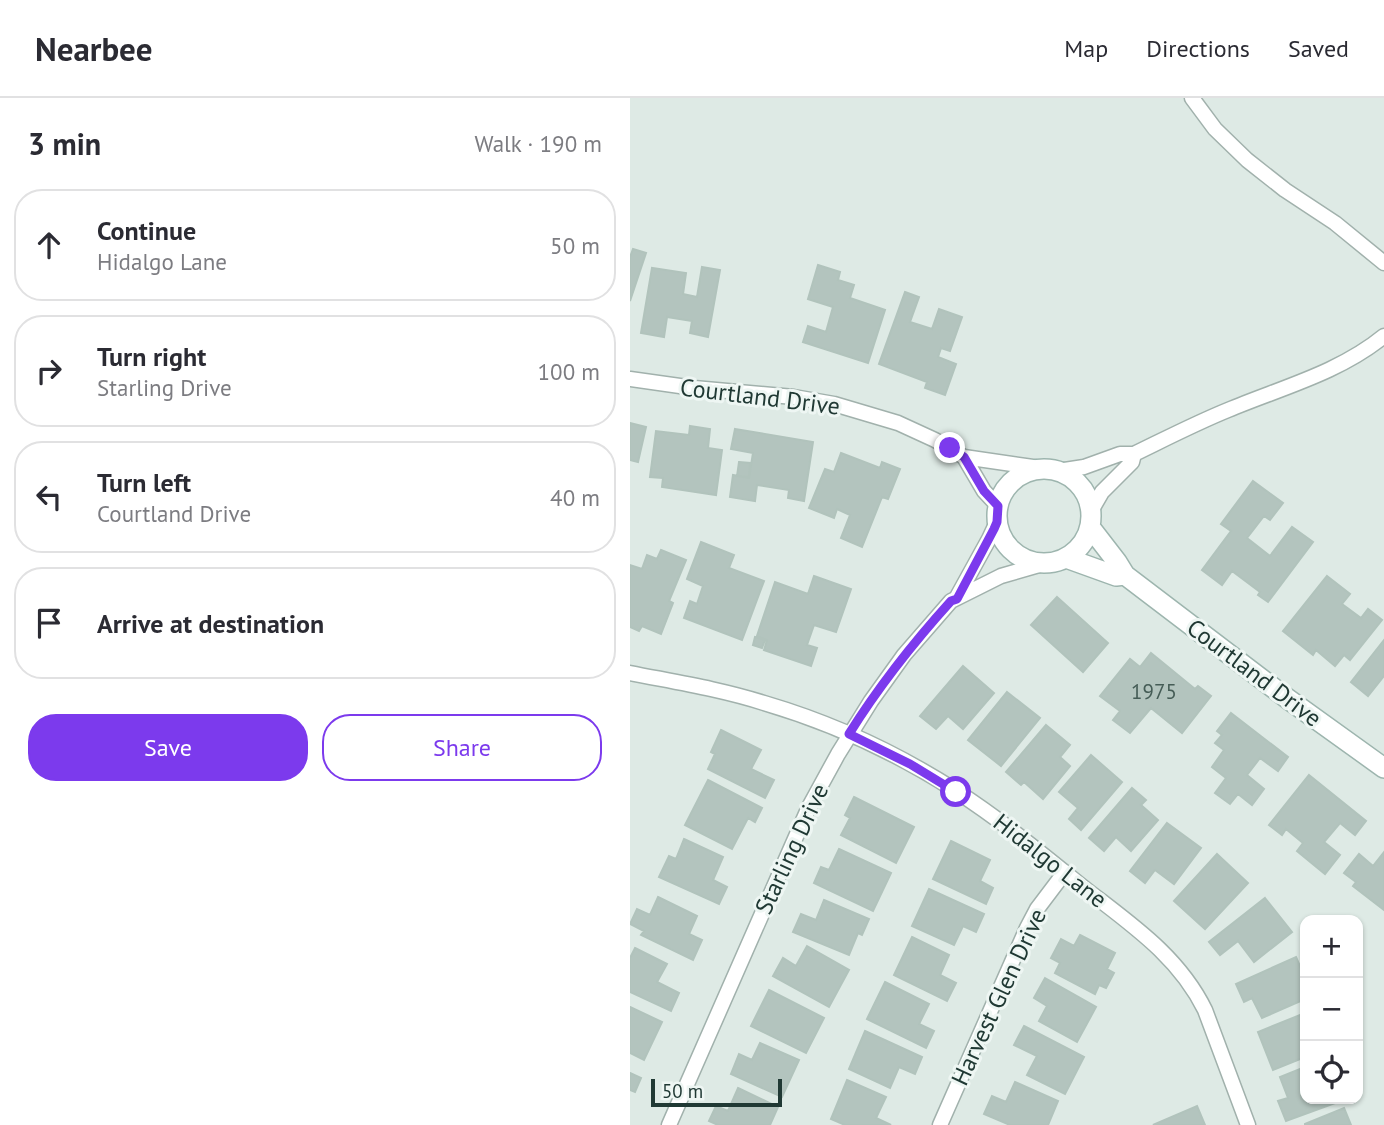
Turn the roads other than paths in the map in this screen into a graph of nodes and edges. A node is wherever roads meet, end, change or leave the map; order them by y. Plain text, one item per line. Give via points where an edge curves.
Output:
1 (1192, 98) edge
2 (1384, 263) edge
3 (1384, 336) edge
4 (630, 379) edge
5 (1134, 454) junction
6 (964, 457) junction
7 (1052, 470) junction
8 (997, 514) junction
9 (1090, 519) junction
10 (1066, 558) junction
11 (1045, 563) junction
12 (1125, 575) junction
13 (957, 599) junction
14 (630, 673) edge
15 (849, 734) junction
16 (1384, 768) edge
17 (1065, 873) junction
18 (669, 1125) edge
19 (940, 1125) edge
20 (1248, 1125) edge

1 - 2 street via 1247,160
3 - 5 street via 1345,362
4 - 6 street, Courtland Drive via 834,404 898,423
5 - 7 street
5 - 9 street via 1132,462 1102,492
6 - 7 street, Courtland Drive
6 - 8 street, Courtland Drive
7 - 8 street via 1033,470 1010,482
7 - 9 street via 1081,486
8 - 11 street via 1008,547 1019,556
8 - 13 street, Starling Drive
9 - 10 street via 1085,539
9 - 12 street, Courtland Drive
10 - 11 street
10 - 12 street, Courtland Drive
11 - 13 street, Starling Drive via 1001,576
12 - 16 street, Courtland Drive
13 - 15 street, Starling Drive via 889,674
14 - 15 street, Hidalgo Lane via 751,699
15 - 17 street, Hidalgo Lane via 956,792
15 - 18 street, Starling Drive via 806,814
17 - 19 street, Harvest Glen Drive via 1027,928
17 - 20 street, Hidalgo Lane via 1153,942 1186,977 1208,1016

